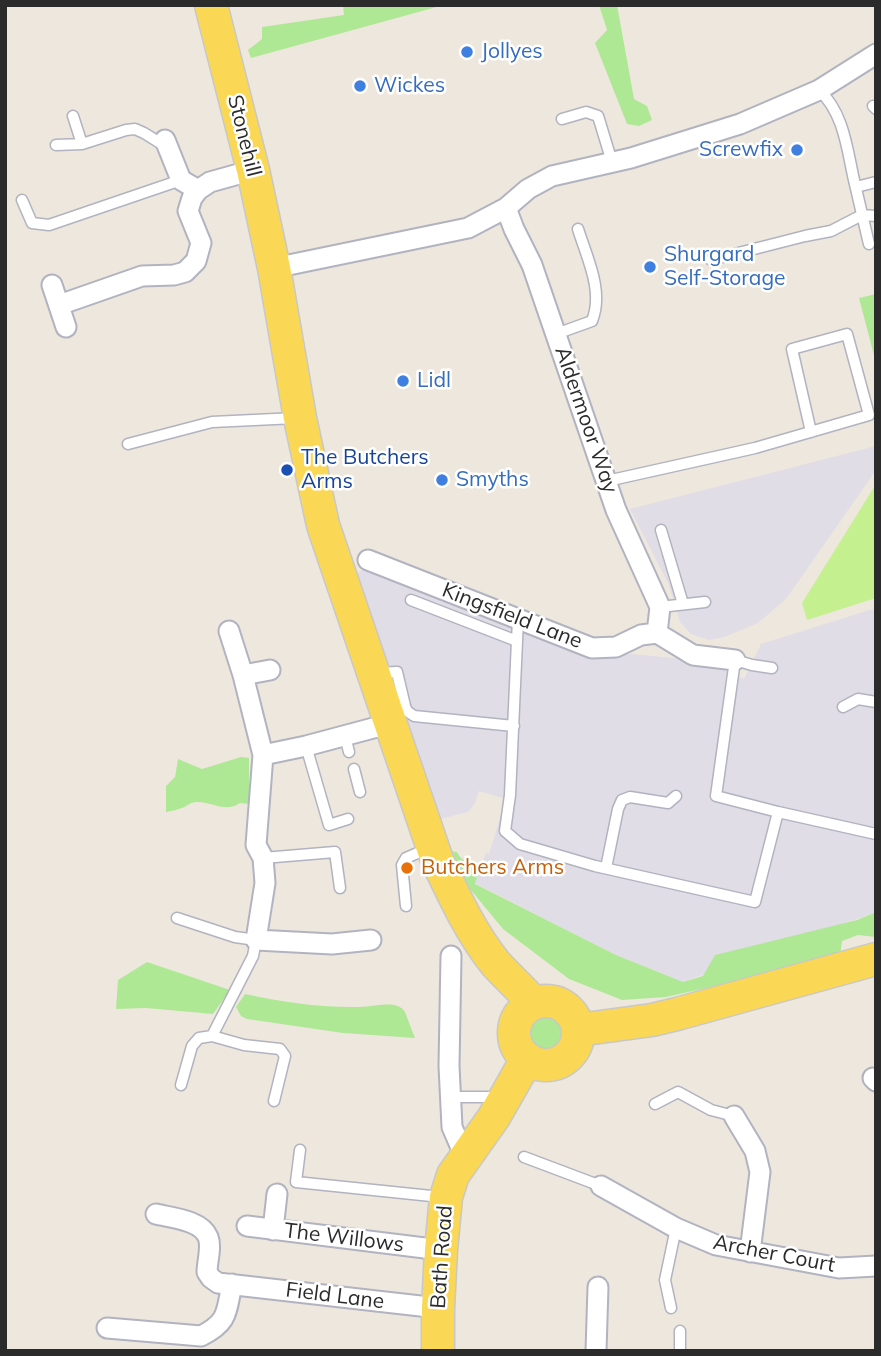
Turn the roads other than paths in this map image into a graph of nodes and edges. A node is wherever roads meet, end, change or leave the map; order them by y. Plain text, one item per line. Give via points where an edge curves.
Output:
1 (211, 5) edge
2 (876, 54) edge
3 (819, 90) junction
4 (73, 116) dead end
5 (562, 119) dead end
6 (82, 144) junction
7 (167, 144) joint
8 (56, 145) dead end
9 (612, 162) junction
10 (253, 170) junction
11 (876, 182) edge
12 (190, 185) junction
13 (856, 187) junction
14 (22, 200) dead end
15 (506, 208) junction
16 (862, 215) junction
17 (876, 216) edge
18 (578, 229) dead end
19 (869, 244) dead end
20 (711, 260) dead end
21 (274, 268) junction
22 (52, 285) dead end
23 (59, 305) junction
24 (66, 327) dead end
25 (556, 334) junction
26 (300, 418) junction
27 (811, 432) junction
28 (128, 444) dead end
29 (607, 481) junction
30 (661, 530) dead end
31 (368, 560) dead end
32 (411, 600) dead end
33 (705, 602) dead end
34 (683, 604) junction
35 (660, 607) junction
36 (517, 619) junction
37 (229, 631) dead end
38 (657, 633) junction
39 (517, 641) junction
40 (735, 660) junction
41 (772, 668) dead end
42 (388, 669) junction
43 (270, 670) dead end
44 (243, 675) junction
45 (876, 702) edge
46 (843, 707) dead end
47 (391, 723) junction
48 (514, 726) junction
49 (306, 746) junction
50 (263, 755) junction
51 (354, 769) dead end
52 (360, 792) dead end
53 (676, 796) dead end
54 (778, 812) junction
55 (348, 819) dead end
56 (876, 834) edge
57 (433, 847) junction
58 (263, 858) junction
59 (606, 868) junction
60 (340, 888) dead end
61 (406, 906) dead end
62 (177, 918) dead end
63 (256, 940) junction
64 (371, 940) dead end
65 (451, 956) dead end
66 (876, 959) edge
67 (534, 1003) junction
68 (578, 1030) junction
69 (212, 1036) junction
70 (527, 1059) junction
71 (181, 1085) dead end
72 (451, 1097) junction
73 (505, 1097) junction
74 (274, 1101) dead end
75 (655, 1104) dead end
76 (734, 1116) joint
77 (300, 1150) dead end
78 (465, 1157) junction
79 (524, 1157) dead end
80 (601, 1186) joint
81 (277, 1194) dead end
82 (446, 1197) junction
83 (156, 1214) dead end
84 (247, 1226) dead end
85 (676, 1228) junction
86 (273, 1230) junction
87 (441, 1250) junction
88 (750, 1252) junction
89 (876, 1266) edge
90 (232, 1284) junction
91 (598, 1287) dead end
92 (438, 1308) junction
93 (671, 1308) dead end
94 (107, 1328) dead end
95 (680, 1331) dead end
96 (202, 1343) edge
97 (439, 1351) edge
98 (596, 1351) edge
99 (680, 1351) edge

1 - 10 main road, Stonehill
2 - 3 street
3 - 9 street via 740,124
3 - 13 lane via 836,111
4 - 6 lane
5 - 9 lane via 586,112 598,116
6 - 7 lane via 135,129
6 - 8 lane
7 - 12 street
9 - 15 street via 552,176
10 - 12 street
10 - 21 main road, Stonehill
11 - 13 lane
12 - 14 lane via 49,225 32,223
12 - 23 street via 188,211 201,243 191,267 174,275 142,276
13 - 16 lane
15 - 21 street via 468,228
15 - 25 street, Aldermoor Way
16 - 17 lane
16 - 19 lane
16 - 20 lane via 831,231
18 - 25 lane via 595,283 596,312 592,321
21 - 26 main road, Stonehill
22 - 23 street
23 - 24 street
25 - 29 street, Aldermoor Way
26 - 28 lane via 212,422
26 - 42 main road, Stonehill via 323,525
27 - 27 lane via 869,415 847,334 792,349
27 - 29 lane
29 - 35 street, Aldermoor Way
30 - 34 lane
31 - 36 street, Kingsfield Lane
32 - 39 lane
33 - 34 lane
34 - 35 lane
35 - 38 street
36 - 38 street, Kingsfield Lane via 592,648 616,647
36 - 39 lane
37 - 44 street
38 - 40 street via 693,655
39 - 48 lane
40 - 41 lane
40 - 54 lane via 716,796
42 - 47 main road, Stonehill
42 - 48 lane via 407,711 414,716
43 - 44 street
44 - 50 street
45 - 46 lane via 858,699
47 - 49 street via 347,744
47 - 57 main road, Stonehill
48 - 59 lane via 505,831 520,844
49 - 50 street
49 - 55 lane via 329,825
50 - 58 street via 256,845
51 - 52 lane
53 - 59 lane via 667,803 630,797 622,800
54 - 56 lane
54 - 59 lane via 755,902
57 - 61 lane via 406,858 402,865
57 - 67 main road, Stonehill via 458,907 497,964
58 - 60 lane via 335,852
58 - 63 street via 265,883
62 - 63 lane
63 - 64 street via 332,944
63 - 69 lane via 253,956
65 - 72 street
66 - 68 main road via 652,1020
67 - 68 main road via 555,1002 566,1008
67 - 70 main road via 523,1009 513,1031 515,1044
68 - 70 main road via 577,1041 564,1059 540,1065
69 - 71 lane via 199,1038 192,1046
69 - 74 lane via 279,1049 285,1056
70 - 73 main road, Bath Road
72 - 73 lane
72 - 78 street via 452,1127
73 - 78 main road, Bath Road
75 - 76 lane via 678,1092 710,1110
76 - 88 street via 755,1151 760,1172
77 - 82 lane via 296,1182
78 - 82 main road, Bath Road
79 - 80 lane
80 - 85 street, Archer Court
81 - 86 street
82 - 87 main road, Bath Road
83 - 90 street via 200,1227 208,1237 207,1272 218,1283
84 - 86 street, The Willows
85 - 88 street, Archer Court via 716,1245
85 - 93 lane via 665,1280
86 - 87 street, The Willows
87 - 92 main road, Bath Road
88 - 89 street, Archer Court via 839,1268
90 - 92 street, Field Lane
90 - 96 street via 223,1321
91 - 98 street
92 - 97 main road, Bath Road
94 - 96 street
95 - 99 lane

